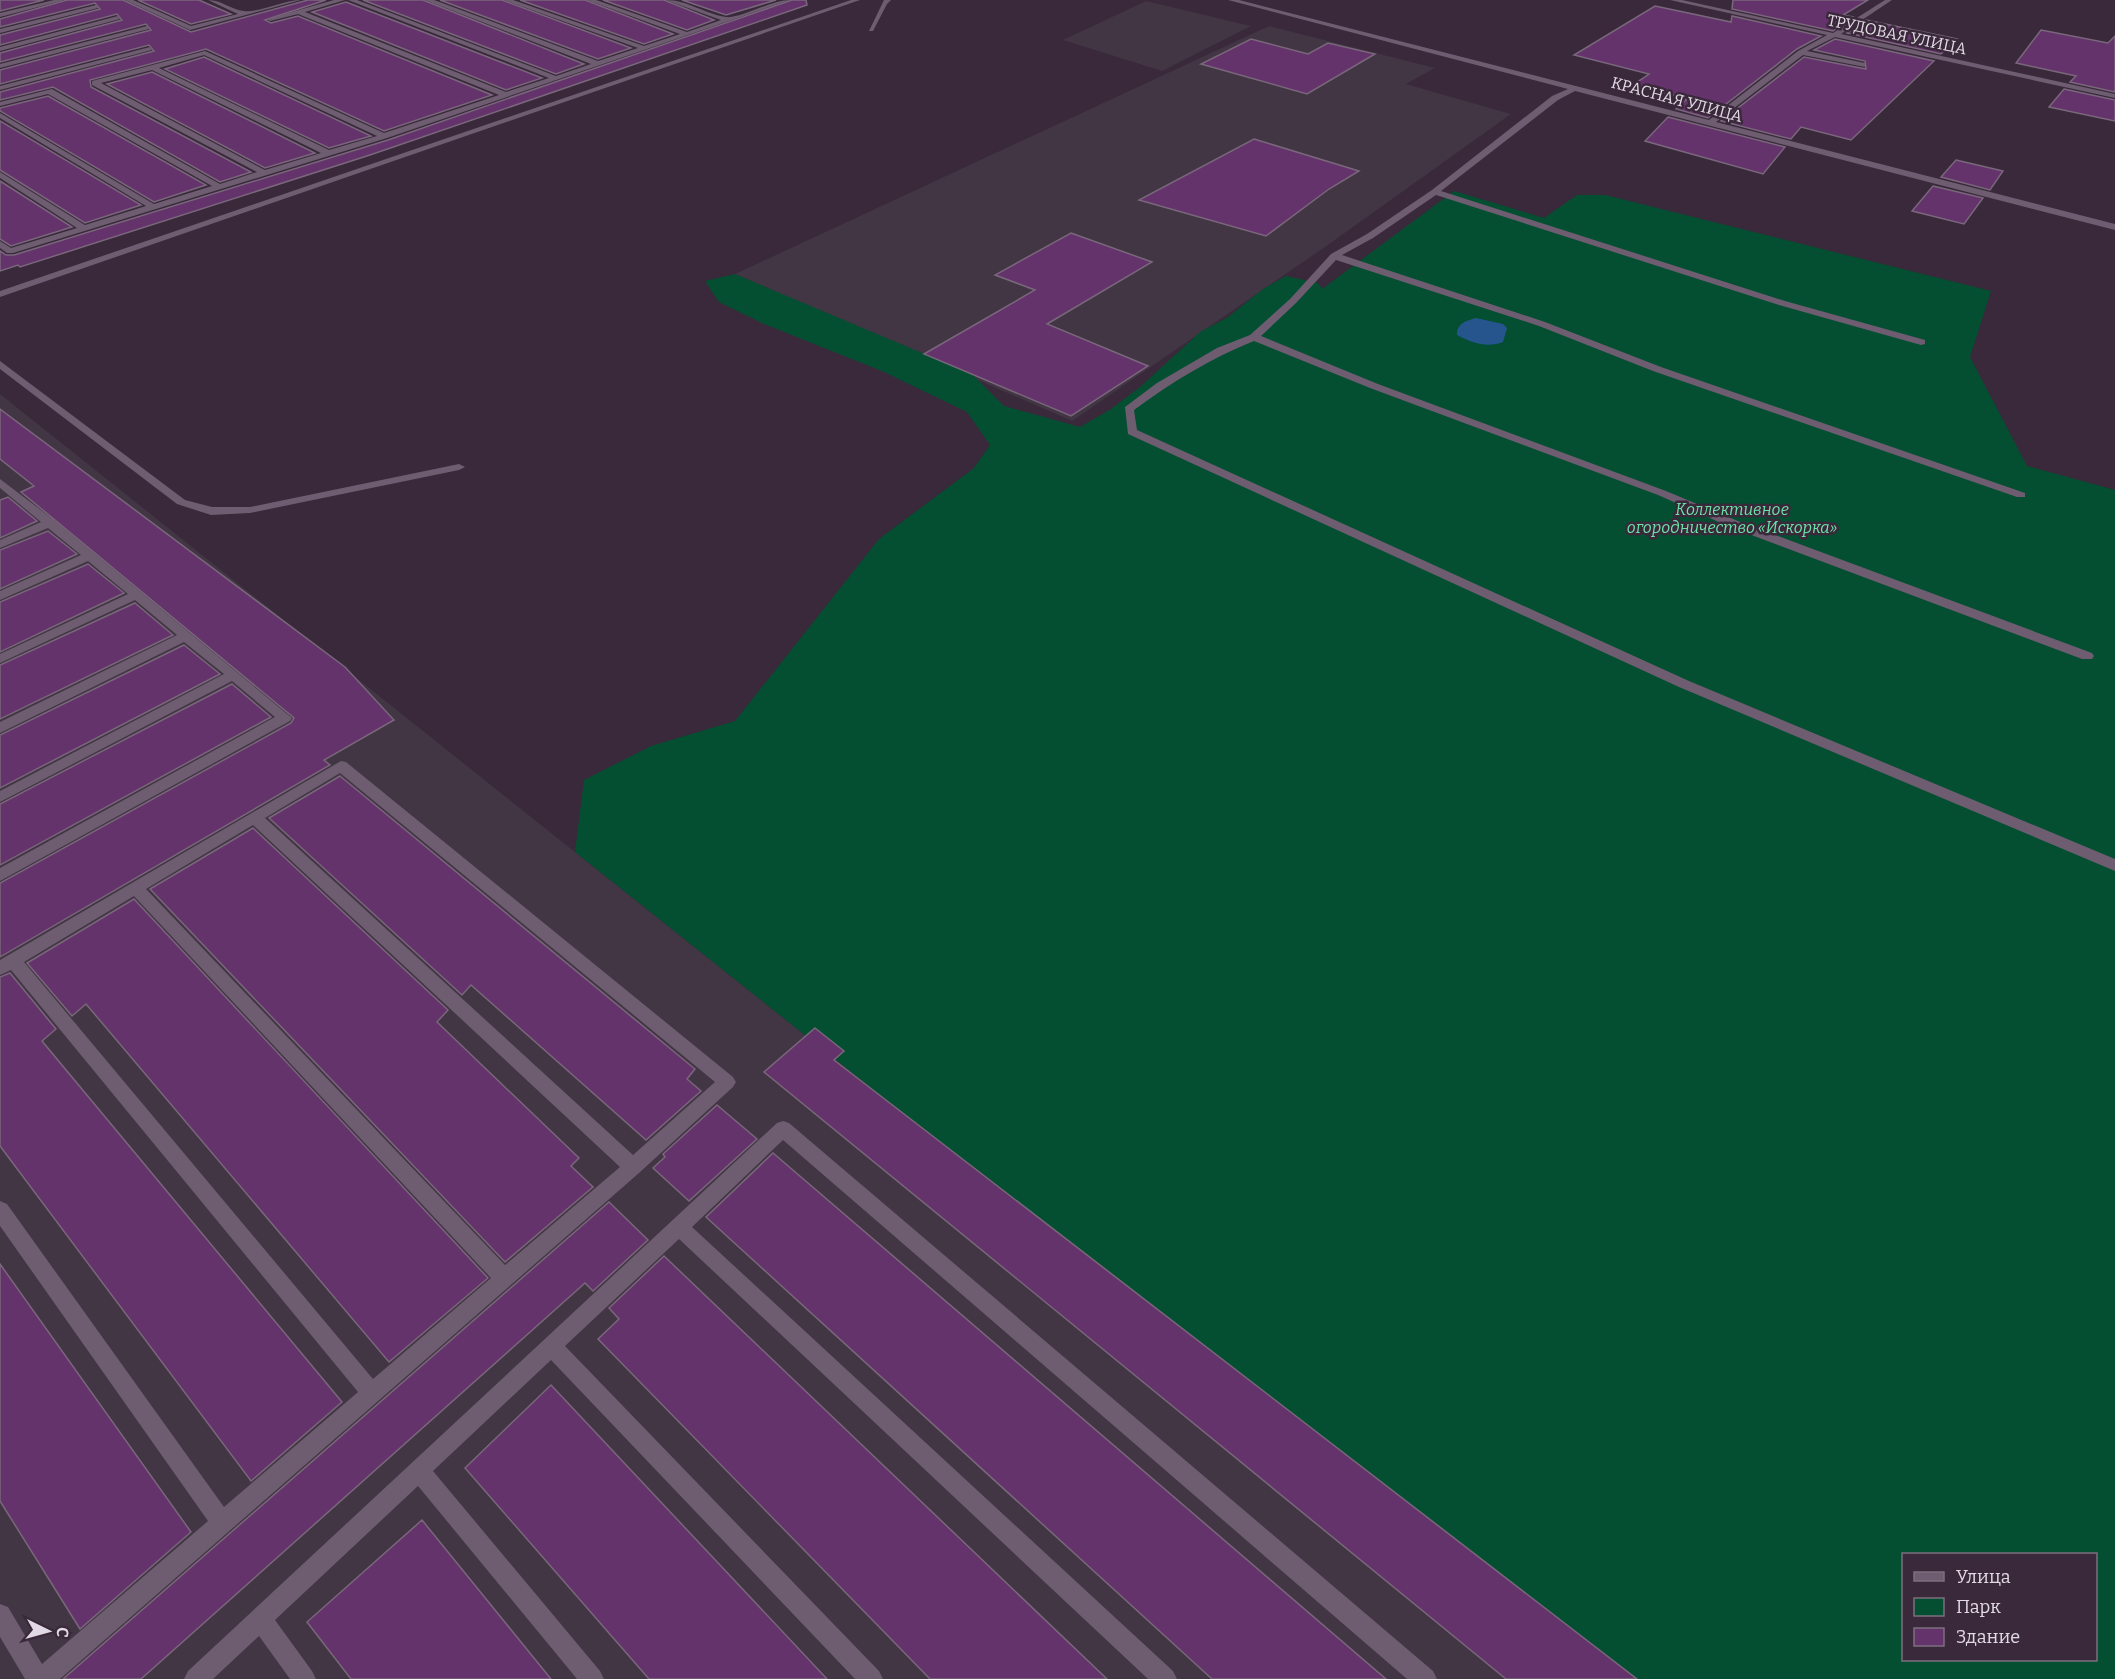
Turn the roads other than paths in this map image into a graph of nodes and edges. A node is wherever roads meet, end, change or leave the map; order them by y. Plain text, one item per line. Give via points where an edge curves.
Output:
1 (62, 0) edge
2 (129, 0) edge
3 (231, 0) edge
4 (298, 0) edge
5 (342, 0) edge
6 (351, 0) edge
7 (428, 0) edge
8 (507, 0) edge
9 (590, 0) edge
10 (669, 0) edge
11 (787, 0) edge
12 (857, 0) edge
13 (888, 0) edge
14 (1231, 0) edge
15 (1673, 0) edge
16 (1889, 0) edge
17 (215, 2) edge
18 (758, 3) dead end
19 (768, 6) junction
20 (96, 7) dead end
21 (300, 12) junction
22 (245, 14) junction
23 (0, 15) edge
24 (118, 18) dead end
25 (270, 20) dead end
26 (728, 20) junction
27 (147, 27) dead end
28 (871, 30) dead end
29 (0, 32) edge
30 (687, 34) junction
31 (1832, 34) junction
32 (644, 48) junction
33 (0, 49) edge
34 (150, 49) dead end
35 (1800, 52) junction
36 (598, 64) junction
37 (1862, 64) dead end
38 (0, 66) edge
39 (152, 67) junction
40 (556, 78) junction
41 (0, 88) edge
42 (1575, 88) junction
43 (506, 95) junction
44 (2115, 96) edge
45 (0, 104) edge
46 (0, 115) edge
47 (1710, 123) junction
48 (384, 136) junction
49 (328, 153) junction
50 (265, 173) junction
51 (0, 174) edge
52 (220, 186) junction
53 (1435, 192) junction
54 (153, 207) junction
55 (2115, 227) edge
56 (84, 228) junction
57 (0, 244) edge
58 (1334, 256) junction
59 (0, 294) edge
60 (1254, 337) junction
61 (1921, 342) dead end
62 (0, 364) edge
63 (459, 467) dead end
64 (0, 482) edge
65 (5, 493) edge
66 (2021, 495) dead end
67 (50, 523) junction
68 (0, 544) edge
69 (89, 556) junction
70 (136, 595) junction
71 (0, 596) edge
72 (185, 636) junction
73 (2087, 657) dead end
74 (0, 659) edge
75 (233, 675) junction
76 (0, 728) edge
77 (0, 797) edge
78 (255, 818) junction
79 (2115, 865) edge
80 (0, 875) edge
81 (137, 889) junction
82 (6, 965) edge
83 (633, 1167) junction
84 (0, 1210) edge
85 (679, 1227) junction
86 (503, 1277) junction
87 (552, 1347) junction
88 (373, 1394) junction
89 (420, 1472) junction
90 (222, 1523) junction
91 (0, 1615) edge
92 (261, 1620) junction
93 (40, 1679) edge
94 (196, 1679) edge
95 (304, 1679) edge
96 (592, 1679) edge
97 (871, 1679) edge
98 (1165, 1679) edge
99 (1425, 1679) edge

1 - 23 street
2 - 22 street via 190,28
3 - 17 street
4 - 22 street
5 - 21 street
6 - 40 street
7 - 36 street
8 - 32 street
9 - 30 street
10 - 26 street
11 - 19 street
12 - 59 street
13 - 28 street
14 - 42 street, КРАСНАЯ УЛИЦА
15 - 31 street, ТРУДОВАЯ УЛИЦА
16 - 31 street via 1844,31
17 - 22 street
18 - 19 street
19 - 26 street
20 - 29 street
21 - 25 street
21 - 43 street
24 - 33 street
26 - 30 street
27 - 38 street
30 - 32 street
31 - 35 street
31 - 44 street, ТРУДОВАЯ УЛИЦА
32 - 36 street
34 - 41 street
35 - 37 street
35 - 47 street
36 - 40 street
39 - 48 street via 205,53
39 - 49 street
39 - 50 street via 95,83
40 - 43 street
42 - 47 street, КРАСНАЯ УЛИЦА
42 - 53 street via 1555,98
43 - 48 street
45 - 52 street via 49,91
46 - 54 street
47 - 55 street, КРАСНАЯ УЛИЦА
48 - 49 street
49 - 50 street
50 - 52 street
51 - 56 street
52 - 54 street
53 - 58 street
53 - 61 street via 1782,303
54 - 56 street
56 - 57 street via 10,251
58 - 60 street via 1293,302
58 - 66 street via 1542,324 1657,369
60 - 73 street
60 - 79 street via 1221,350 1129,409 1132,432 1684,684
62 - 63 street via 181,502 211,511 250,510
64 - 65 street
65 - 67 street
67 - 68 street
67 - 69 street
69 - 70 street
69 - 71 street
70 - 72 street
70 - 74 street
72 - 75 street
72 - 76 street
75 - 77 street
75 - 80 street via 285,718
78 - 81 street
78 - 83 street
78 - 83 street via 341,766 727,1082
81 - 82 street
81 - 86 street
82 - 88 street
83 - 86 street
84 - 90 street
85 - 87 street
85 - 98 street
85 - 99 street via 783,1129
86 - 88 street
87 - 89 street
87 - 97 street
88 - 90 street
89 - 92 street
89 - 96 street
90 - 93 street
91 - 93 street
92 - 94 street
92 - 95 street

